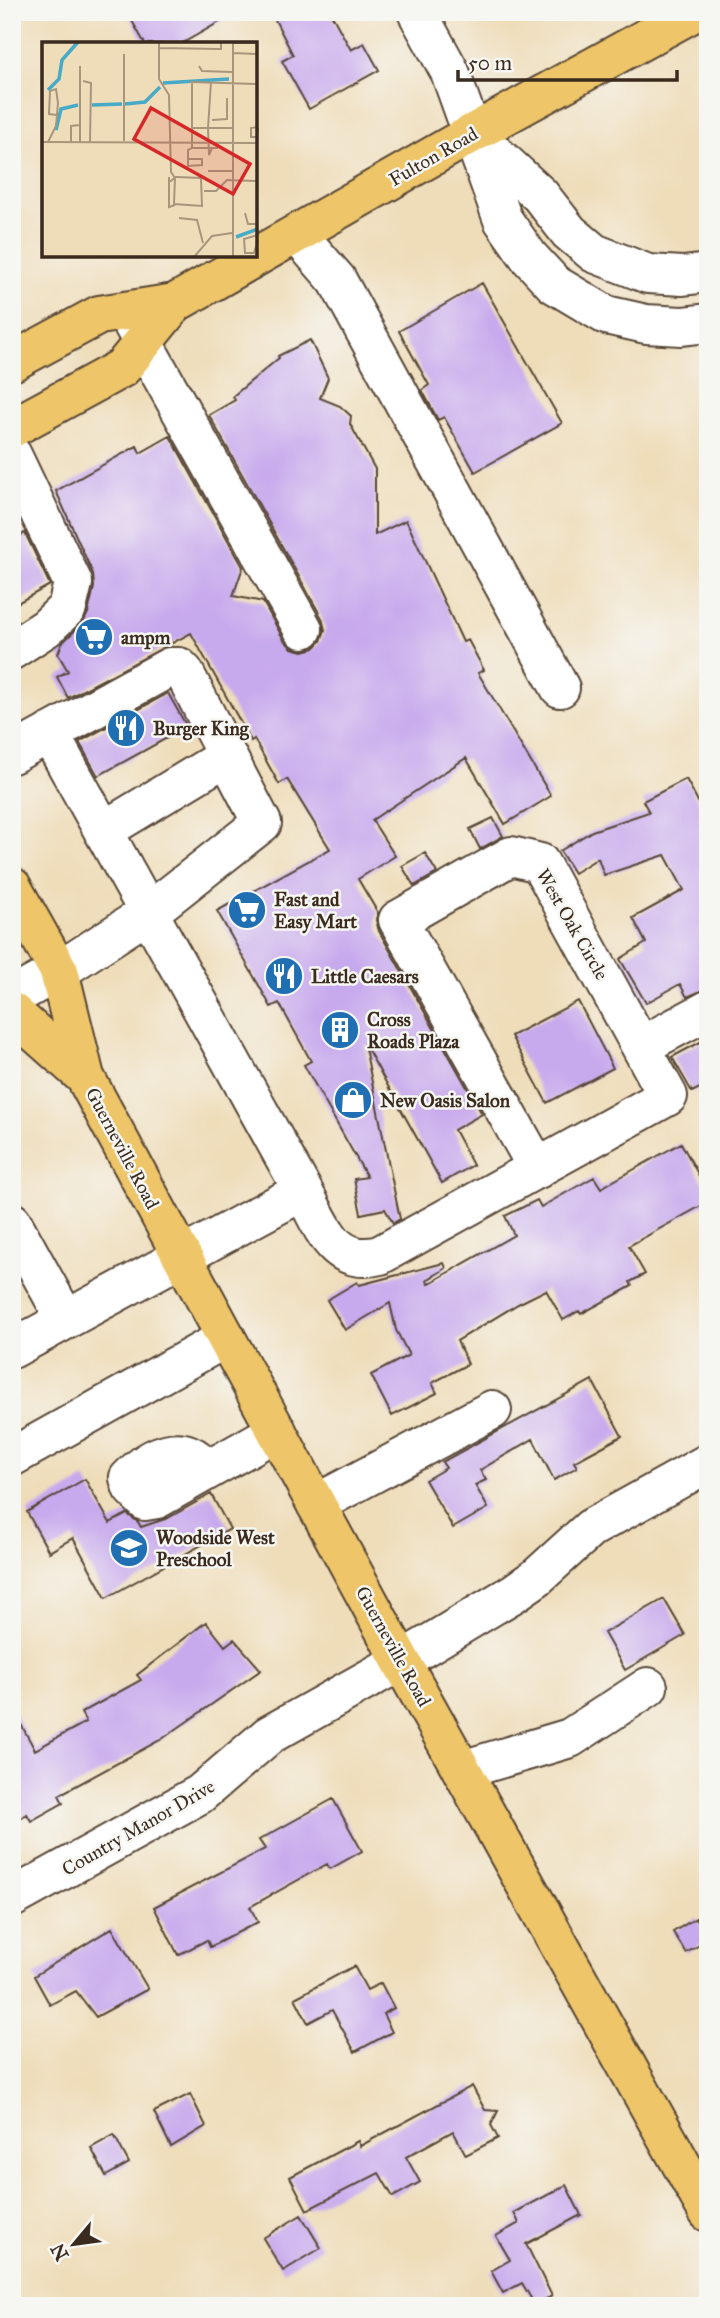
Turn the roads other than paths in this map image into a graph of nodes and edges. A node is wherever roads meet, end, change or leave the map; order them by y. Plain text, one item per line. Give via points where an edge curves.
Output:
1 (417, 12) edge
2 (694, 12) edge
3 (473, 133) junction
4 (297, 234) junction
5 (256, 257) edge
6 (257, 257) edge
7 (708, 273) edge
8 (708, 323) edge
9 (134, 327) junction
10 (12, 362) edge
11 (12, 428) edge
12 (12, 455) edge
13 (303, 629) dead end
14 (12, 650) edge
15 (559, 688) dead end
16 (48, 733) junction
17 (12, 754) edge
18 (228, 757) junction
19 (103, 831) junction
20 (12, 887) edge
21 (148, 913) junction
22 (59, 971) junction
23 (12, 997) edge
24 (708, 1010) edge
25 (12, 1012) edge
26 (641, 1046) junction
27 (85, 1077) junction
28 (538, 1169) junction
29 (303, 1191) junction
30 (12, 1222) edge
31 (183, 1258) junction
32 (66, 1320) junction
33 (226, 1338) junction
34 (12, 1349) edge
35 (492, 1410) dead end
36 (277, 1431) junction
37 (12, 1457) edge
38 (708, 1463) edge
39 (207, 1471) dead end
40 (316, 1504) junction
41 (401, 1661) junction
42 (649, 1687) dead end
43 (462, 1770) junction
44 (12, 1899) edge
45 (708, 2212) edge

1 - 3 street via 450,72
2 - 3 main road, Fulton Road
3 - 4 main road, Fulton Road
3 - 7 street via 594,253 648,274
3 - 8 street via 503,220 554,284 606,315 646,324
4 - 6 main road, Fulton Road
4 - 15 street via 337,280
5 - 9 main road, Fulton Road
9 - 10 main road, Fulton Road via 99,315
9 - 11 main road via 122,368
9 - 13 street
12 - 14 street via 73,583 67,608
16 - 17 street
16 - 18 street via 160,670 179,667
16 - 19 street
18 - 19 street
18 - 21 street via 261,823
19 - 21 street
20 - 22 main road, Guerneville Road
21 - 22 street
21 - 29 street
22 - 23 street
22 - 27 main road, Guerneville Road
24 - 26 street
25 - 27 main road, Guerneville Road
26 - 28 street, West Oak Circle via 668,1096
26 - 28 street, West Oak Circle via 540,863 511,856 398,920
27 - 31 main road, Guerneville Road
28 - 29 street, West Oak Circle via 365,1259 350,1257 337,1247
29 - 31 street
30 - 32 street
31 - 32 street
31 - 33 main road, Guerneville Road
32 - 34 street
33 - 36 main road, Guerneville Road
33 - 37 street
35 - 40 street
36 - 39 street
36 - 40 main road, Guerneville Road
38 - 41 street, Country Manor Drive via 591,1528 537,1577
40 - 41 main road, Guerneville Road
41 - 43 main road, Guerneville Road
41 - 44 street, Country Manor Drive via 269,1735 200,1794
42 - 43 street via 570,1738
43 - 45 main road, Guerneville Road

